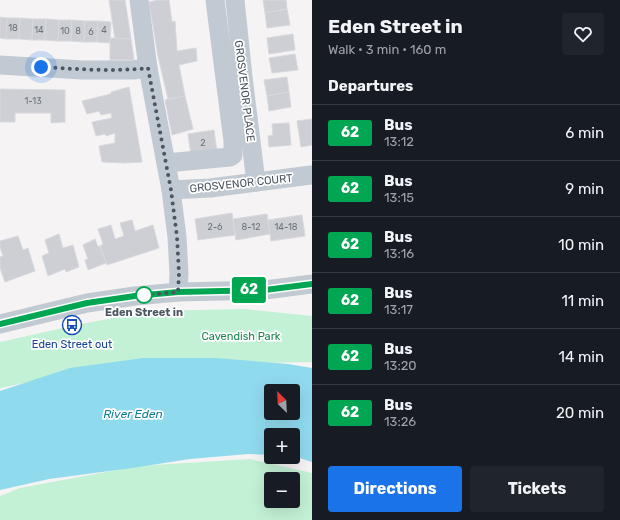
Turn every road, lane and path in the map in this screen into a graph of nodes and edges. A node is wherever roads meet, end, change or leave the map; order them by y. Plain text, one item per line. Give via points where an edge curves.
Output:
1 (139, 0) edge
2 (215, 0) edge
3 (235, 0) edge
4 (0, 65) edge
5 (148, 68) junction
6 (166, 163) junction
7 (311, 175) edge
8 (256, 182) junction
9 (171, 190) junction
10 (312, 284) edge
11 (178, 292) junction
12 (0, 324) edge

1 - 5 street
2 - 6 street via 234,141 233,155
3 - 8 street, GROSVENOR PLACE
4 - 5 street via 82,70
5 - 6 street
6 - 9 street
7 - 8 street, GROSVENOR COURT
8 - 9 street, GROSVENOR COURT
9 - 11 street via 177,237
10 - 11 street via 265,290
11 - 12 street via 87,303

